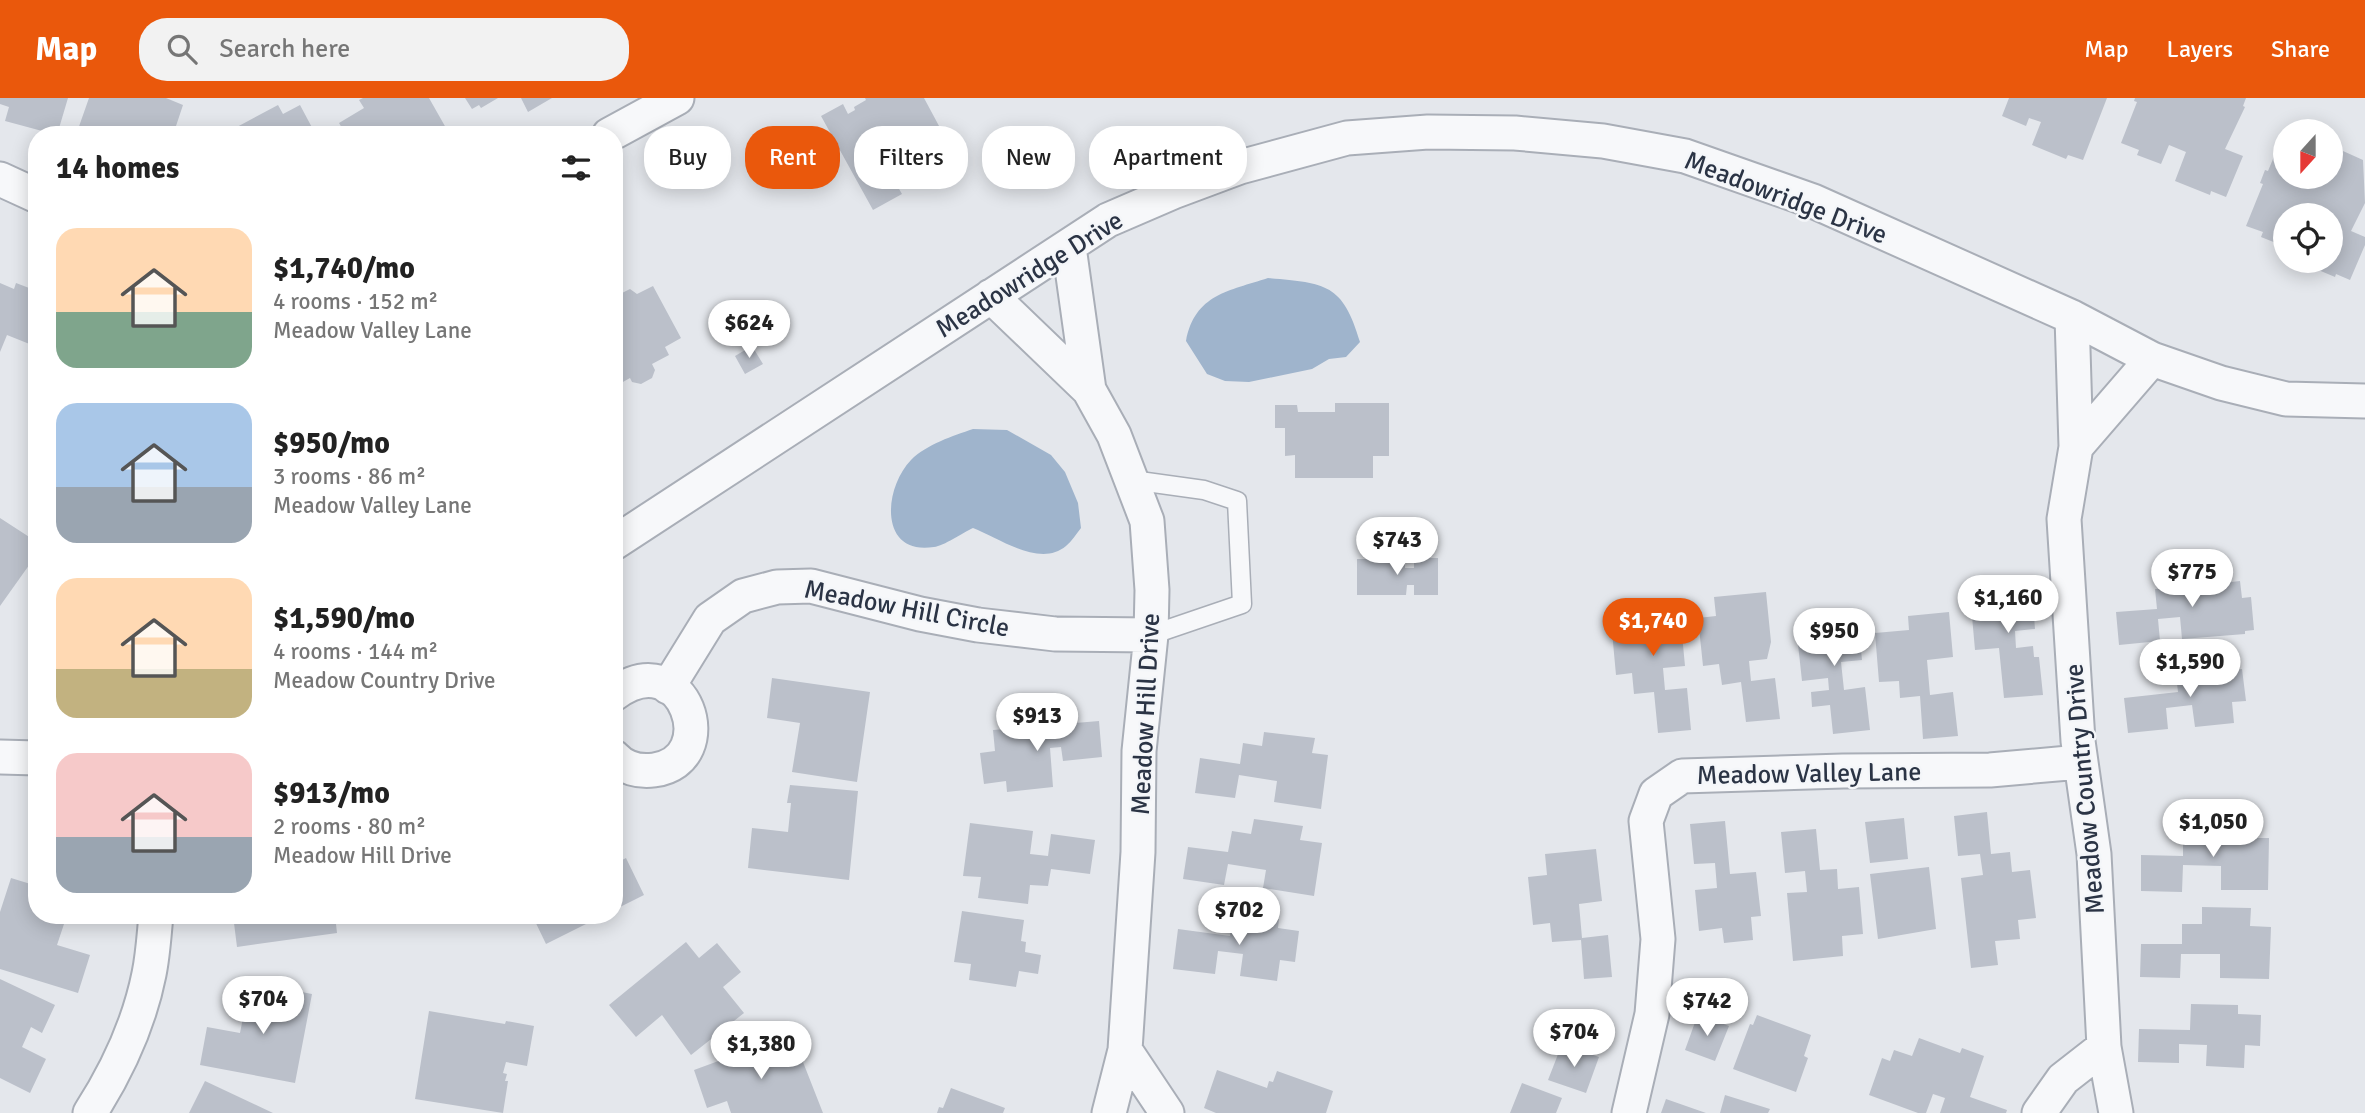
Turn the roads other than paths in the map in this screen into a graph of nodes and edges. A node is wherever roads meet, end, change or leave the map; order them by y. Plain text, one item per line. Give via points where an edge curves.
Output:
1 (677, 98) edge
2 (623, 127) edge
3 (0, 179) edge
4 (28, 192) edge
5 (1069, 247) junction
6 (991, 296) junction
7 (2072, 317) junction
8 (2152, 359) junction
9 (1088, 390) junction
10 (2365, 401) edge
11 (2076, 447) junction
12 (1132, 480) junction
13 (623, 537) edge
14 (1151, 635) junction
15 (623, 687) edge
16 (668, 687) junction
17 (0, 757) edge
18 (28, 758) edge
19 (2080, 762) junction
20 (623, 763) edge
21 (155, 924) edge
22 (2104, 1047) junction
23 (1125, 1050) junction
24 (90, 1113) edge
25 (1110, 1113) edge
26 (1167, 1113) edge
27 (1629, 1113) edge
28 (2039, 1113) edge
29 (2116, 1113) edge

1 - 2 street
3 - 4 street
5 - 6 street, Meadowridge Drive
5 - 7 street, Meadowridge Drive via 1108,220 1173,191 1347,138 1515,132 1685,156 1759,180
5 - 9 street, Meadow Hill Drive
6 - 9 street, Meadow Hill Drive
6 - 13 street, Meadowridge Drive
7 - 8 street, Meadowridge Drive
7 - 11 street, Meadow Country Drive
8 - 10 street, Meadowridge Drive via 2286,399
8 - 11 street
9 - 12 street, Meadow Hill Drive via 1114,435
11 - 19 street, Meadow Country Drive via 2064,519
12 - 14 street, Meadow Hill Drive via 1147,521
12 - 14 lane via 1204,490 1237,501 1242,604
14 - 16 street, Meadow Hill Circle via 1055,634 978,625 811,586 777,587 743,596 710,619
14 - 23 street, Meadow Hill Drive via 1139,751 1138,852
15 - 16 street via 654,681
16 - 20 street via 688,708 692,723 684,752 660,769 631,769
17 - 18 street
19 - 22 street, Meadow Country Drive via 2094,855
19 - 27 street, Meadow Valley Lane via 1990,770 1682,776 1656,794 1646,821 1658,939 1652,1014
21 - 24 street via 149,974 133,1029
22 - 28 street via 2063,1079
22 - 29 street, Meadow Country Drive
23 - 25 street, Meadow Hill Drive
23 - 26 street

